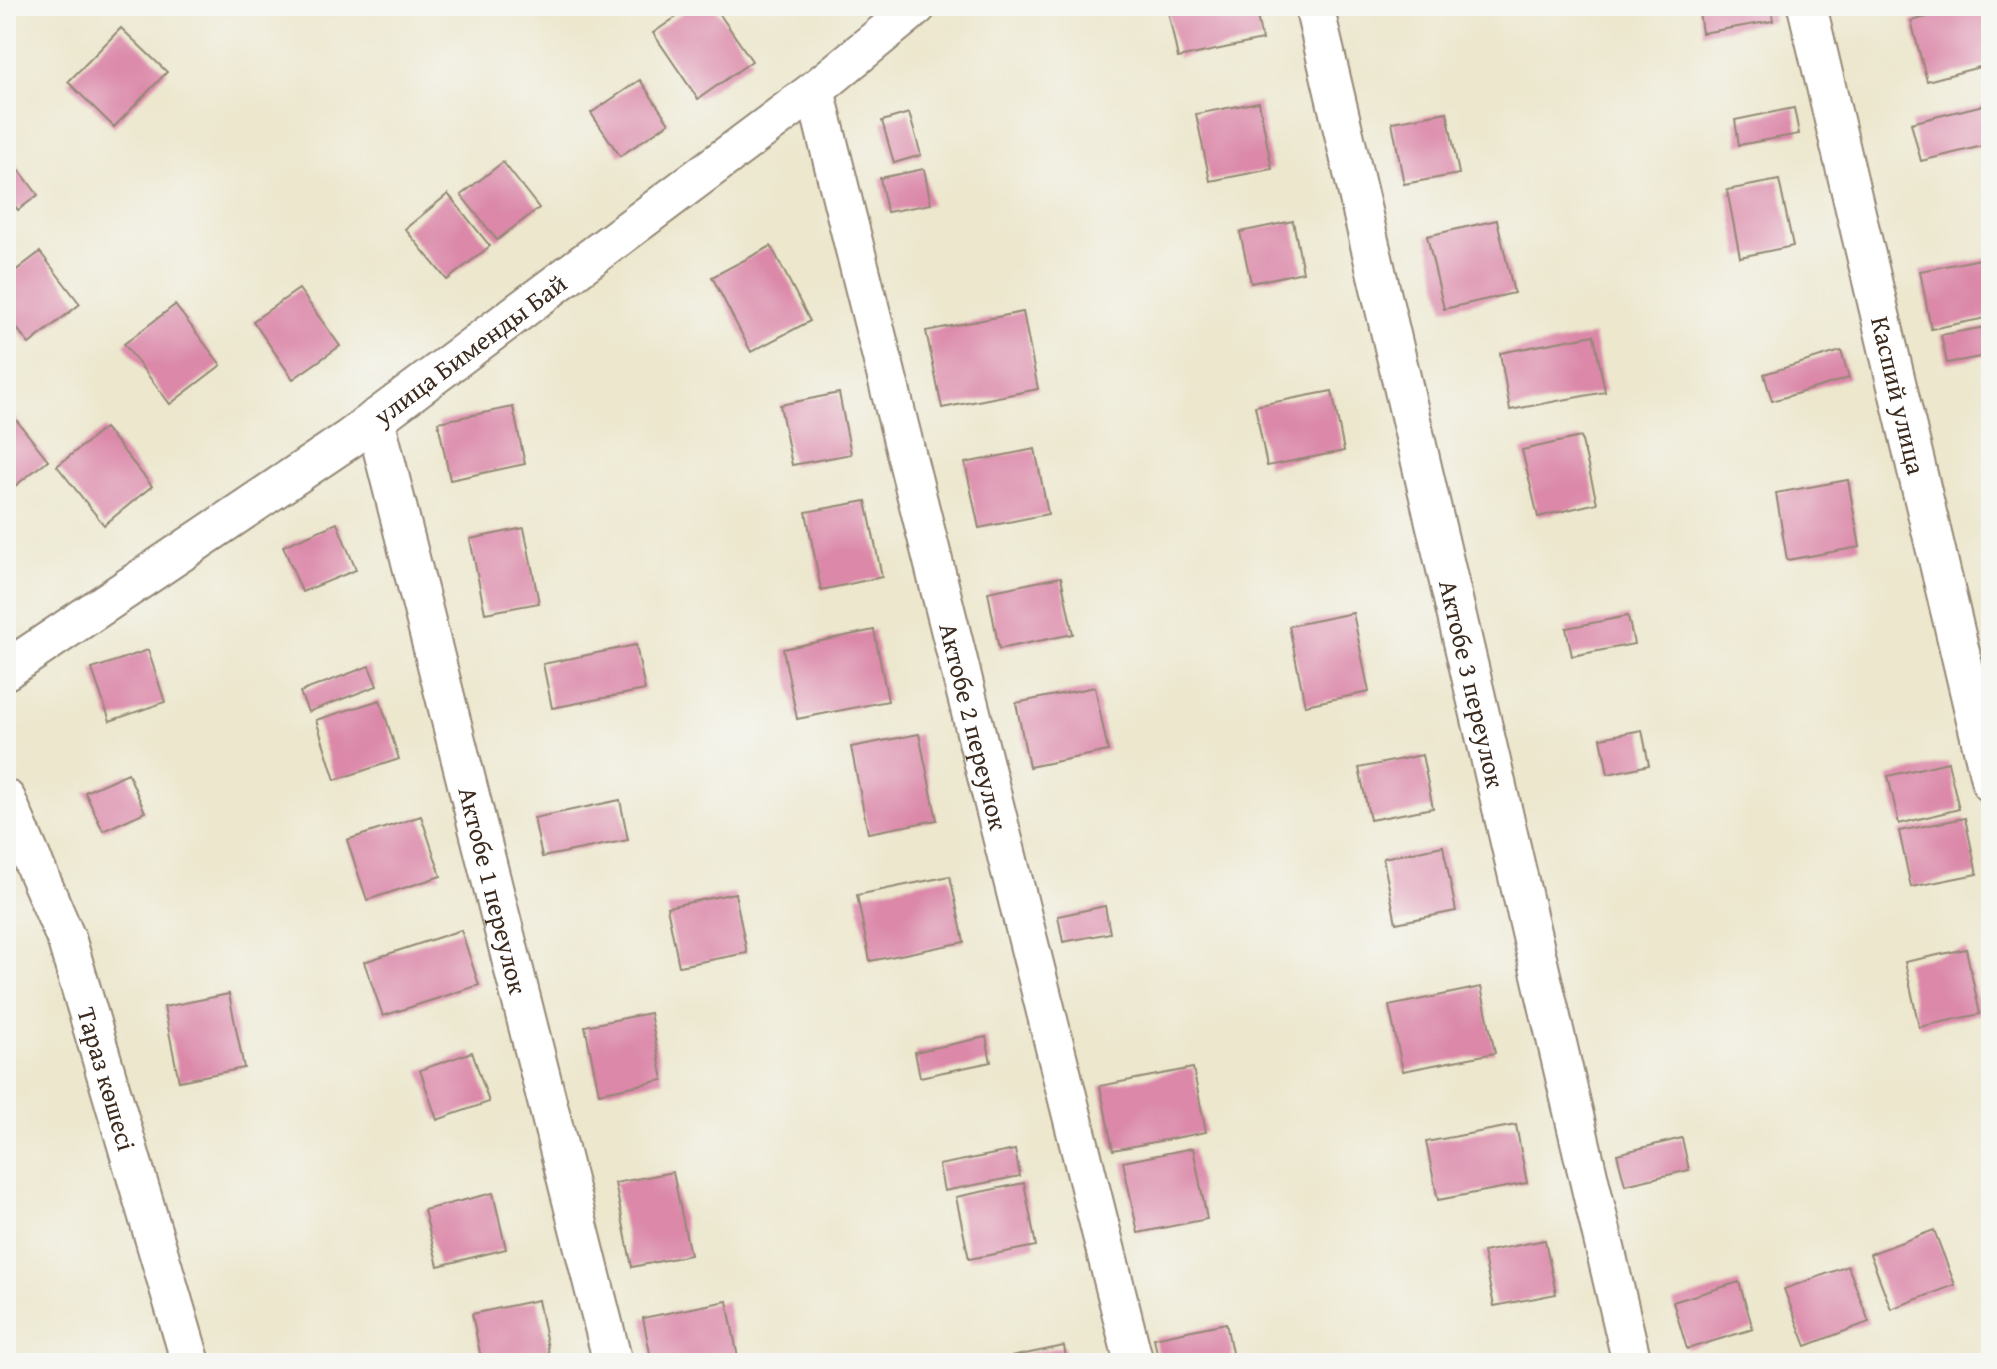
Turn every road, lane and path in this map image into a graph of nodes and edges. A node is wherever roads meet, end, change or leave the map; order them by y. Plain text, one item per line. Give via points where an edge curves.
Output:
1 (917, 6) edge
2 (1314, 6) edge
3 (1807, 6) edge
4 (815, 90) junction
5 (375, 419) junction
6 (6, 670) edge
7 (1991, 783) edge
8 (6, 799) edge
9 (191, 1363) edge
10 (613, 1363) edge
11 (1134, 1363) edge
12 (1632, 1363) edge

1 - 4 street, улица Бименды Бай
2 - 12 street, Актобе 3 переулок
3 - 7 street, Каспий улица
4 - 5 street, улица Бименды Бай
4 - 11 street, Актобе 2 переулок
5 - 6 street, улица Бименды Бай
5 - 10 street, Актобе 1 переулок
8 - 9 street, Тараз көшесі via 67,941

